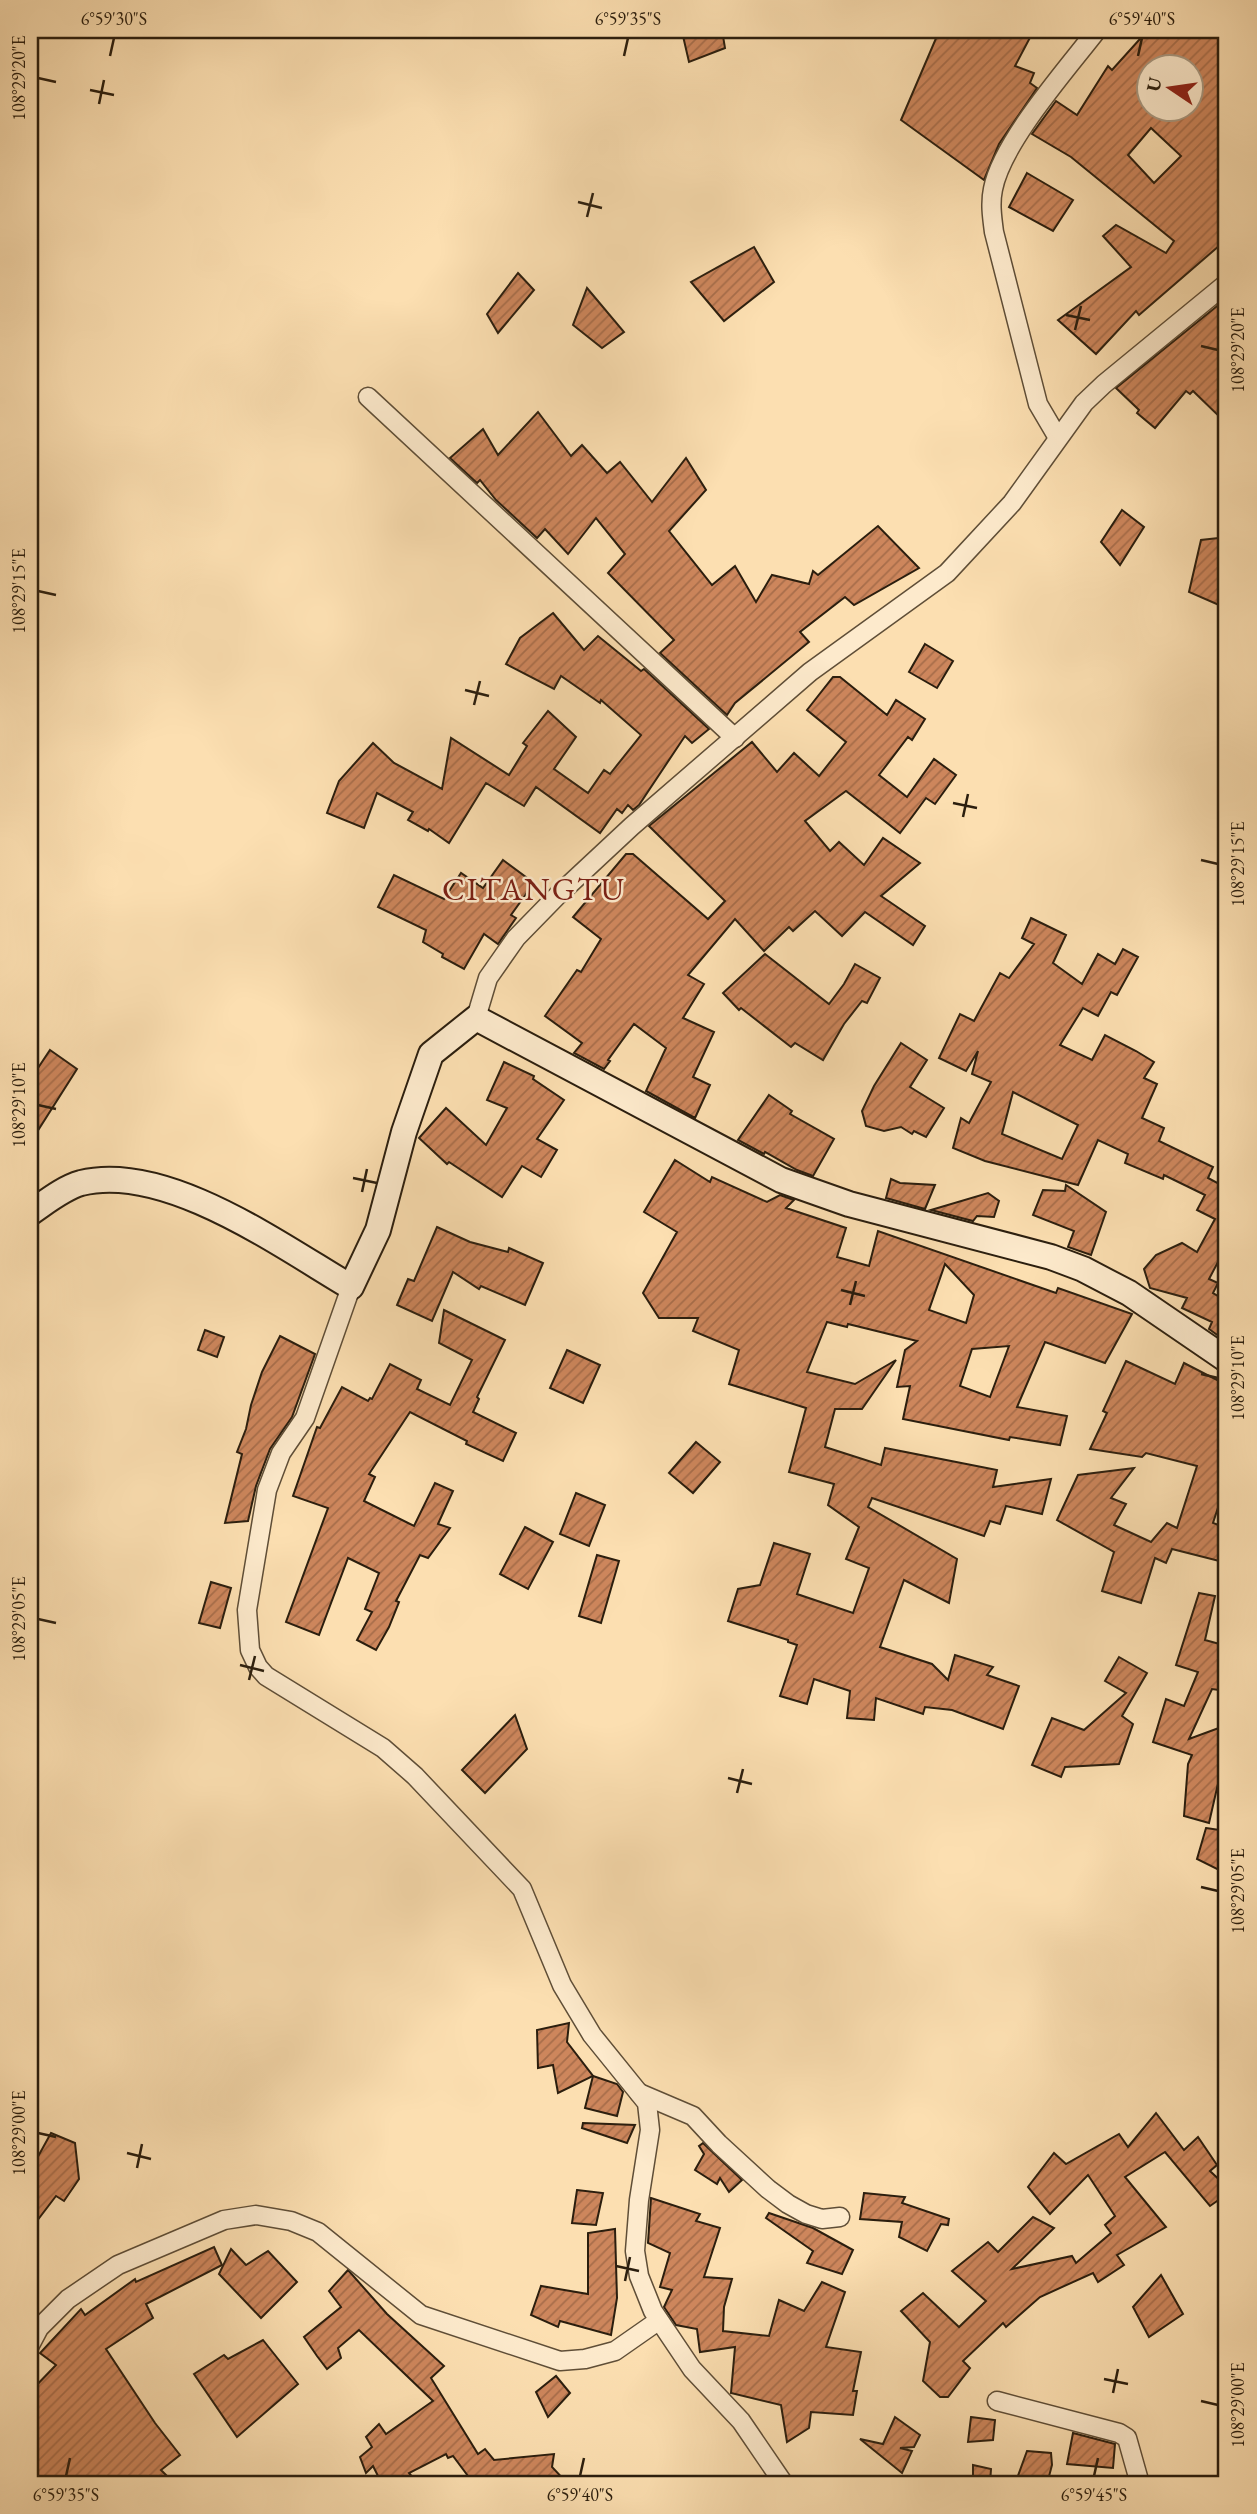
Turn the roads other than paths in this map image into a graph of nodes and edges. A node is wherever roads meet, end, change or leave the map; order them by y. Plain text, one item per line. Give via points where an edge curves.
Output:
1 (1097, 30) edge
2 (1227, 283) edge
3 (368, 397) dead end
4 (1058, 438) junction
5 (735, 738) junction
6 (476, 1018) junction
7 (30, 1213) edge
8 (351, 1287) junction
9 (1227, 1360) edge
10 (639, 2093) junction
11 (840, 2217) dead end
12 (657, 2321) junction
13 (30, 2345) edge
14 (997, 2401) dead end
15 (784, 2484) edge
16 (1140, 2484) edge

1 - 4 street via 1019,132 998,172 990,207 1038,404
2 - 4 street via 1104,384
3 - 5 street
4 - 5 street via 1012,503 947,573 810,672
5 - 6 street via 632,826 516,939 488,978
6 - 8 street via 430,1055 378,1230
6 - 9 street via 781,1180 849,1204 1083,1269 1129,1293
7 - 8 street via 83,1183 158,1187 203,1203
8 - 10 street via 305,1418 281,1453 267,1490 247,1610 250,1650 266,1676 383,1748 415,1776 522,1889 562,1985 592,2035
10 - 11 street via 693,2116 788,2204 822,2219
10 - 12 street via 648,2103 650,2130 635,2251 639,2276
12 - 13 street via 615,2351 560,2361 421,2315 318,2232 256,2215 224,2220 118,2265 68,2299 39,2328
12 - 15 street via 691,2369 741,2421
14 - 16 street via 1119,2433 1127,2438

